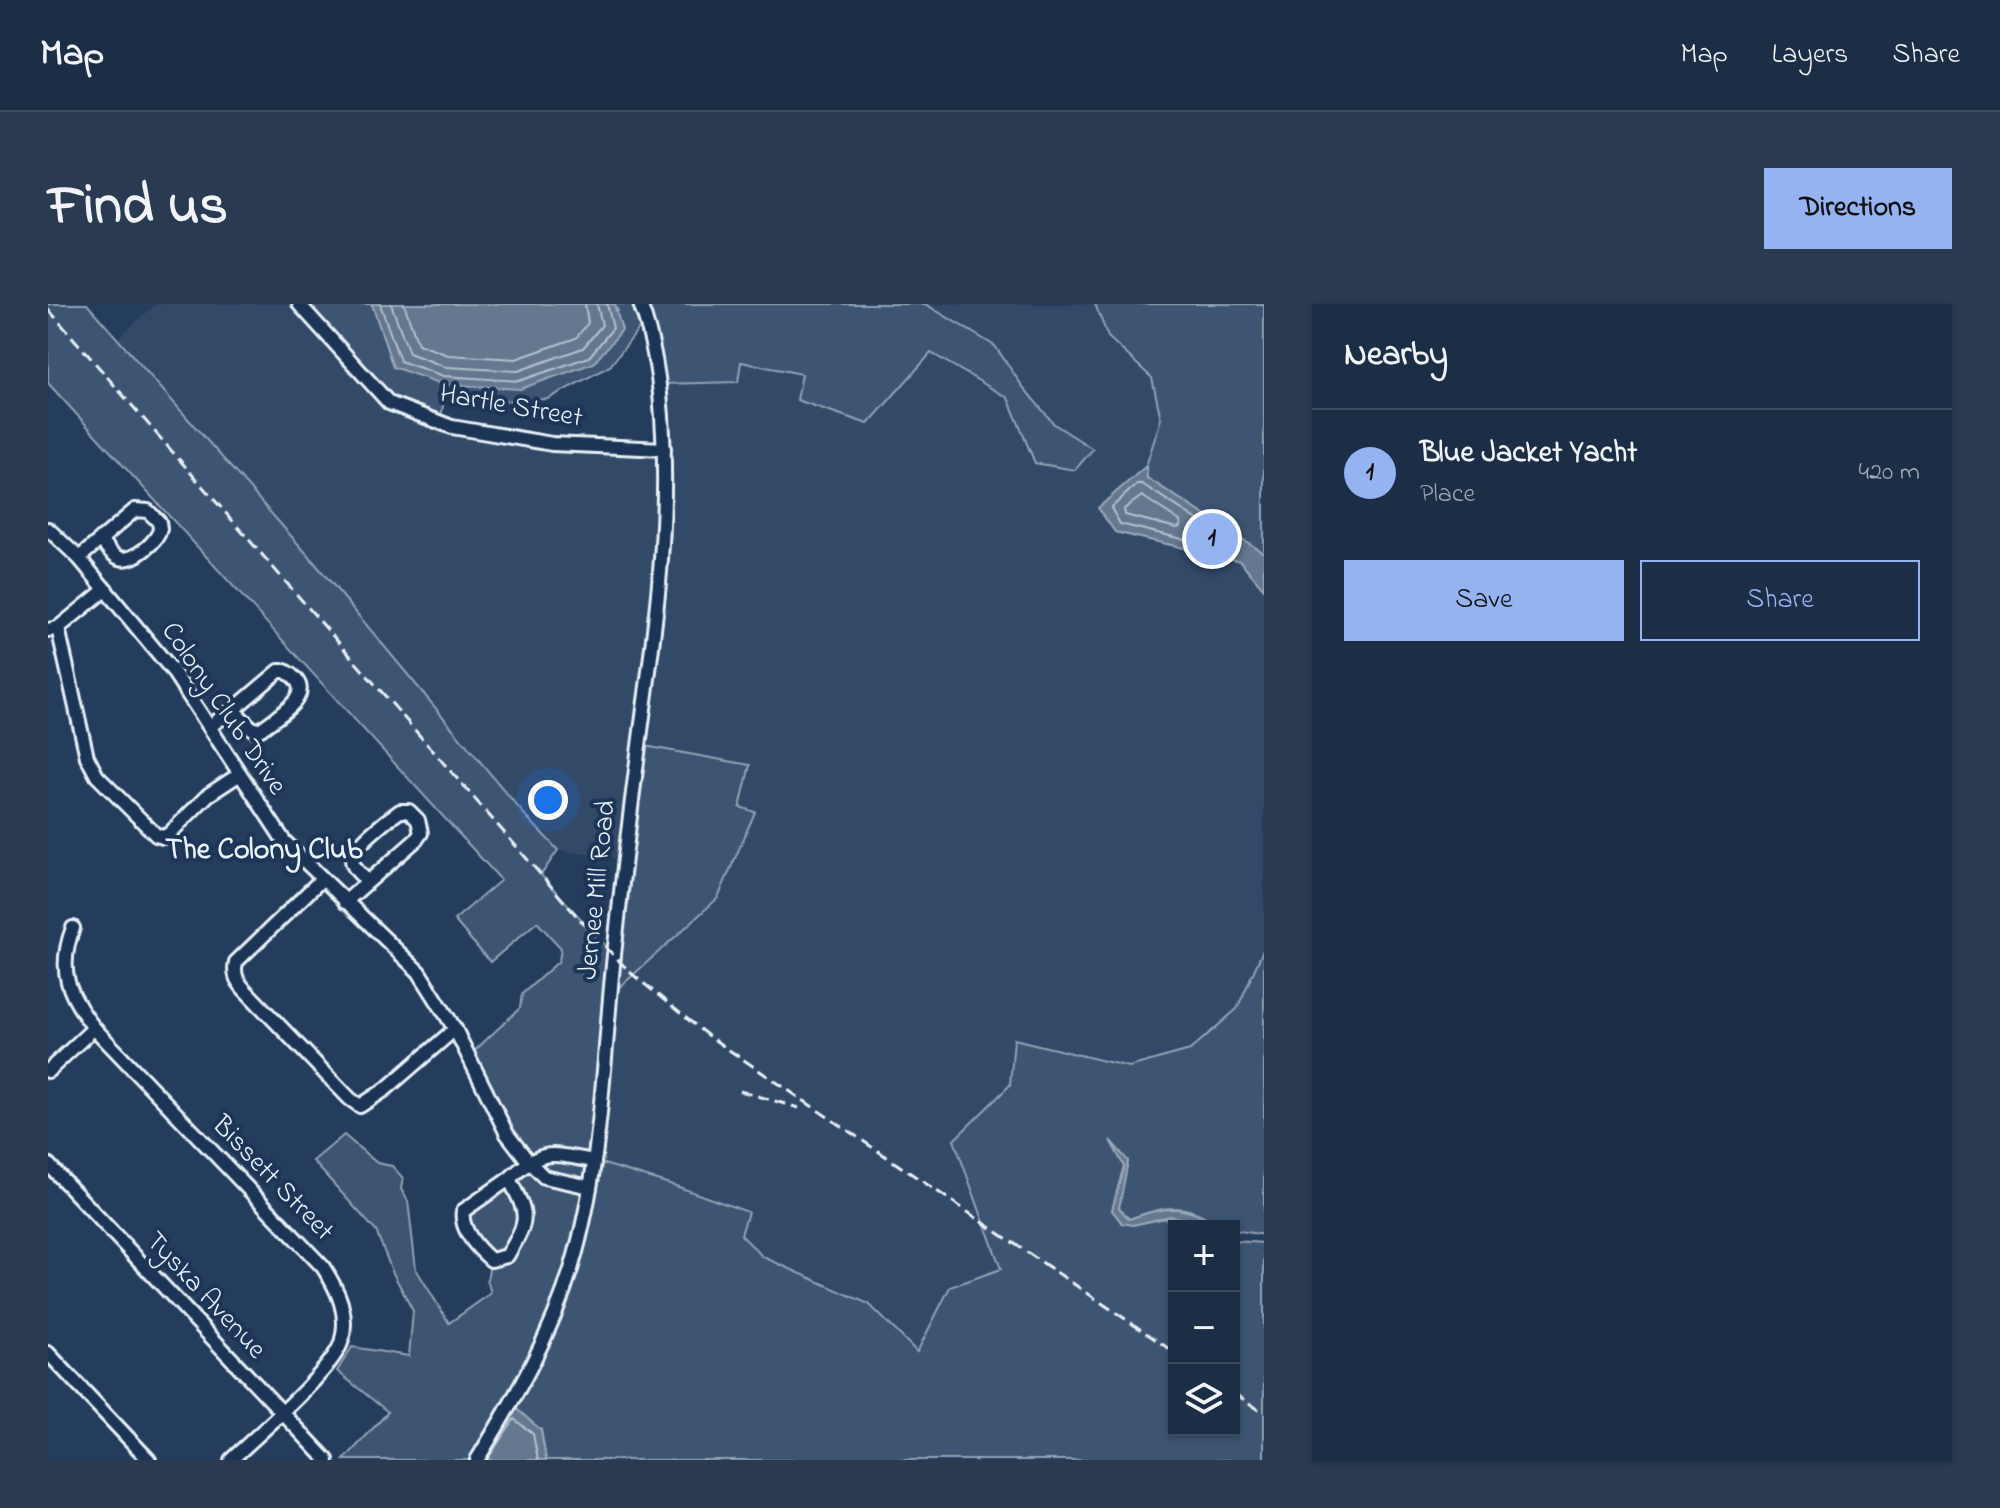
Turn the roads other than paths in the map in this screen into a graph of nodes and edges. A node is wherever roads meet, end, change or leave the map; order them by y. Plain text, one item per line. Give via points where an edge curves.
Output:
1 (299, 304) edge
2 (640, 304) edge
3 (664, 449) junction
4 (48, 529) edge
5 (100, 539) junction
6 (79, 558) junction
7 (106, 589) junction
8 (53, 629) edge
9 (233, 710) junction
10 (210, 726) junction
11 (240, 774) junction
12 (322, 879) junction
13 (367, 881) junction
14 (345, 902) junction
15 (73, 928) dead end
16 (94, 1028) junction
17 (455, 1029) junction
18 (48, 1071) edge
19 (528, 1161) junction
20 (594, 1161) junction
21 (48, 1164) edge
22 (509, 1179) junction
23 (590, 1187) junction
24 (48, 1353) edge
25 (282, 1412) junction
26 (149, 1460) edge
27 (231, 1460) edge
28 (327, 1460) edge
29 (477, 1460) edge

1 - 3 street, Hartle Street via 389,403 452,427 552,444
2 - 3 street, Jernee Mill Road via 660,384
3 - 20 street, Jernee Mill Road via 660,591 617,923
4 - 6 street, Colony Club Drive
5 - 5 street via 141,508 160,529 155,540 131,558 118,558
5 - 6 street
6 - 7 street, Colony Club Drive
7 - 8 street
7 - 10 street, Colony Club Drive
8 - 11 street via 87,757 97,776 156,835 169,834 208,795
9 - 9 street via 279,671 302,689 261,729 254,730
9 - 10 street
10 - 11 street, Colony Club Drive
11 - 12 street, Colony Club Drive via 284,841
12 - 14 street, Colony Club Drive
12 - 17 street via 236,962 237,980 245,990 360,1106
13 - 13 street via 352,859 357,848 400,811 409,811 421,833
13 - 14 street
14 - 17 street, Colony Club Drive via 419,972
15 - 16 street, Bissett Street via 65,949 67,981
16 - 18 street
16 - 25 street, Bissett Street via 323,1267 337,1288 343,1311 341,1343 329,1364
17 - 19 street, Colony Club Drive via 507,1134
19 - 20 street via 547,1153
19 - 22 street
19 - 23 street, Colony Club Drive via 544,1177
20 - 23 street, Jernee Mill Road
21 - 25 street, Tyska Avenue
22 - 22 street via 522,1202 523,1228 507,1256 491,1260 463,1224 463,1211
23 - 29 street, Jernee Mill Road via 555,1314 534,1362
24 - 26 street
25 - 27 street, Bissett Street
25 - 28 street, Tyska Avenue

